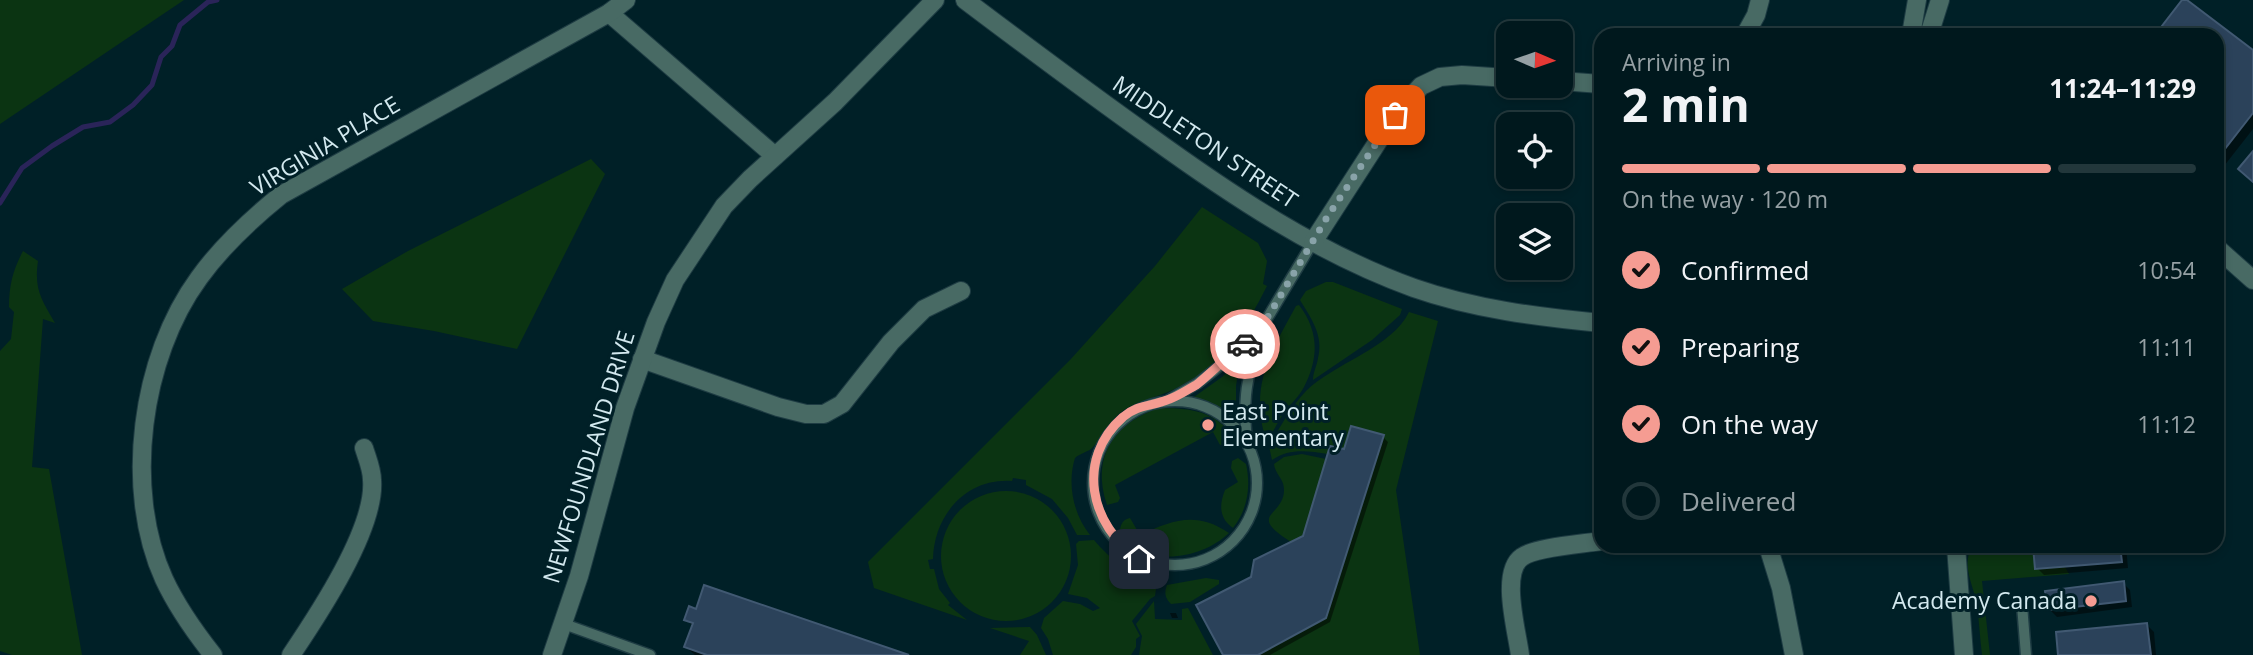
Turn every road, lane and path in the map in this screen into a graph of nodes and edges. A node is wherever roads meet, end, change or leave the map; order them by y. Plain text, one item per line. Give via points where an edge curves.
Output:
1 (626, 0) edge
2 (935, 0) edge
3 (965, 0) edge
4 (1760, 0) edge
5 (1906, 0) edge
6 (1940, 0) edge
7 (610, 13) junction
8 (1913, 17) edge
9 (1749, 28) edge
10 (1931, 28) edge
11 (1496, 77) edge
12 (1573, 82) edge
13 (1594, 83) edge
14 (775, 156) junction
15 (1313, 242) junction
16 (2224, 254) edge
17 (2253, 280) edge
18 (961, 291) dead end
19 (1594, 322) edge
20 (1253, 342) junction
21 (642, 359) junction
22 (1167, 401) junction
23 (1247, 442) junction
24 (364, 448) dead end
25 (1594, 542) edge
26 (1770, 553) edge
27 (1957, 553) edge
28 (2022, 605) dead end
29 (564, 624) junction
30 (213, 655) edge
31 (291, 655) edge
32 (552, 655) edge
33 (650, 655) edge
34 (1520, 655) edge
35 (1794, 655) edge
36 (1964, 655) edge
37 (2026, 655) edge

1 - 7 street, VIRGINIA PLACE
2 - 14 street, NEWFOUNDLAND DRIVE
3 - 15 street, MIDDLETON STREET via 1220,187
4 - 9 street
5 - 8 lane
6 - 10 street
7 - 14 street
7 - 30 street, VIRGINIA PLACE via 281,195 233,237 197,279 172,323 154,369 142,466 152,542 164,578 188,623
11 - 15 street via 1440,77 1421,86 1395,115
12 - 13 street
14 - 21 street, NEWFOUNDLAND DRIVE via 724,206 704,233 675,280
15 - 19 street, MIDDLETON STREET via 1377,273 1453,300
15 - 20 lane
16 - 17 street
18 - 21 street via 924,309 842,404 824,414 778,407
20 - 22 lane via 1240,345 1222,365
20 - 23 lane
21 - 29 street, NEWFOUNDLAND DRIVE
22 - 23 lane via 1192,403 1211,411
22 - 23 lane via 1124,416 1097,452 1096,502 1112,536 1139,559 1174,568 1220,552 1252,515 1256,500 1257,467
24 - 31 street via 373,480 367,517 339,577
25 - 34 street via 1537,551 1522,556 1513,567 1510,583
26 - 35 street
27 - 36 street
28 - 37 lane
29 - 32 street, NEWFOUNDLAND DRIVE
29 - 33 lane

